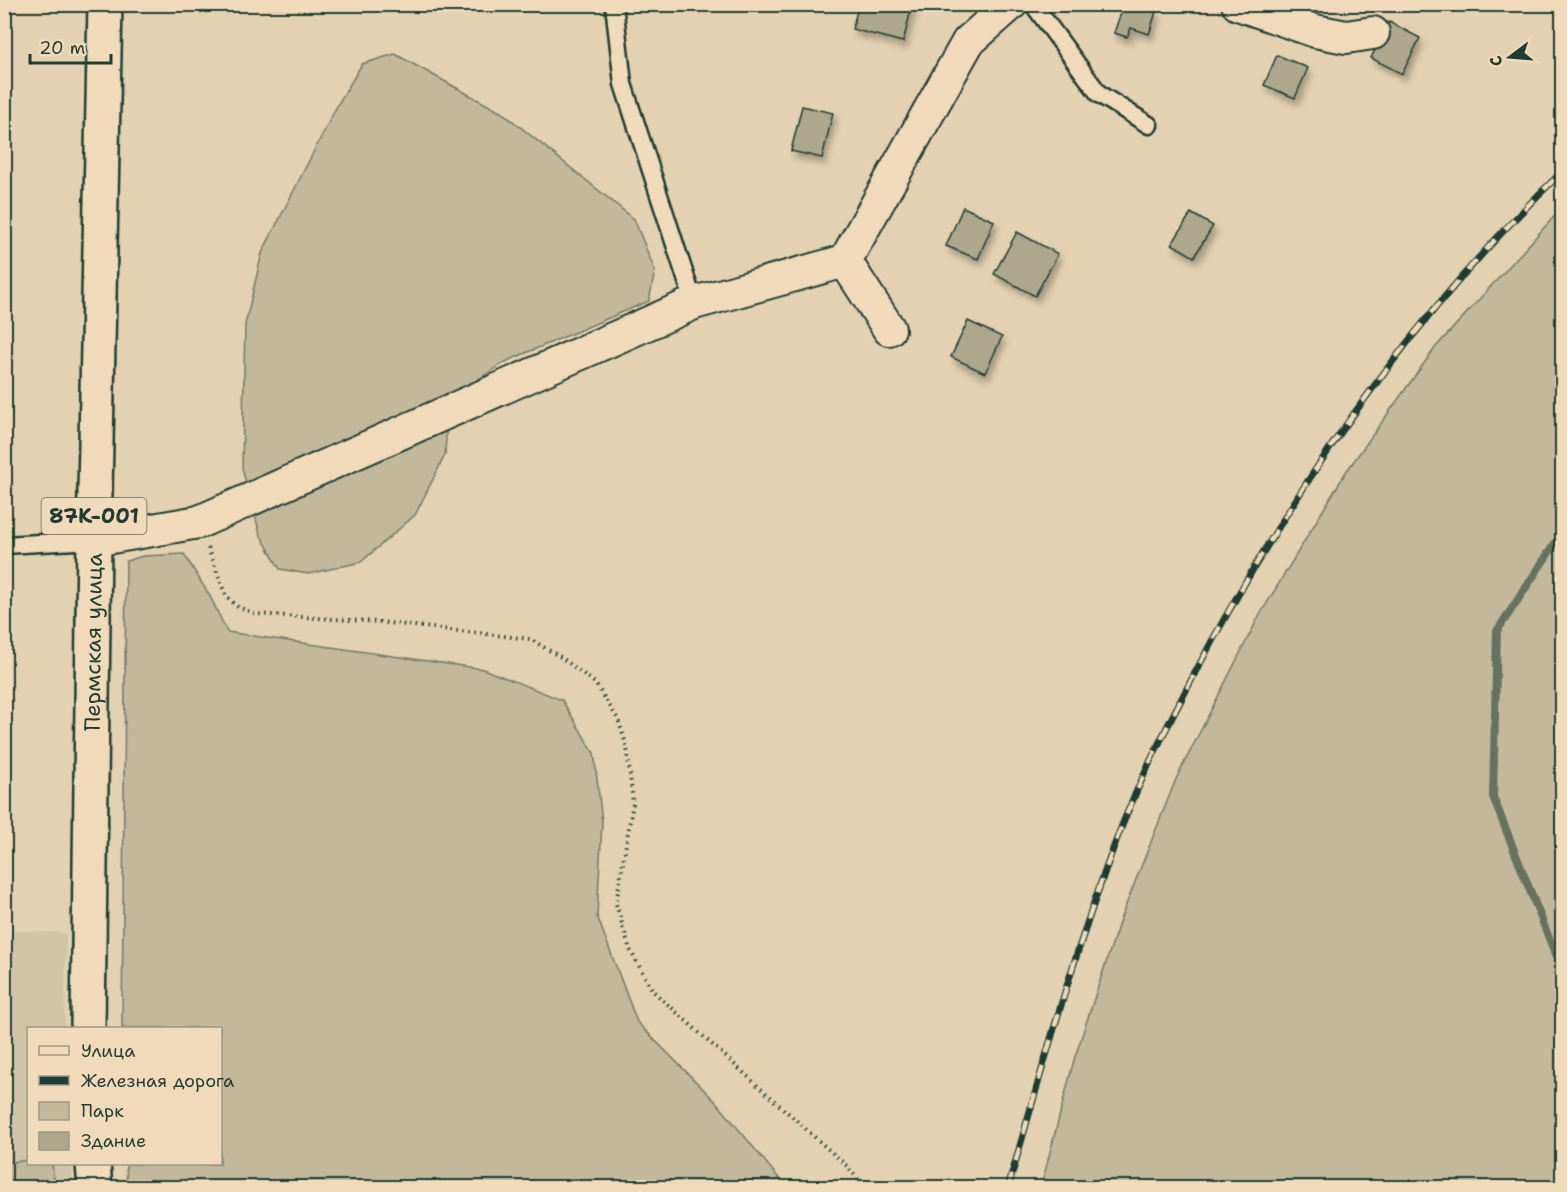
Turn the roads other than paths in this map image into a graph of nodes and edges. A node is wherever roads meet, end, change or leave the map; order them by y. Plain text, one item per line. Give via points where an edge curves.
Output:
1 (105, 4) edge
2 (614, 4) edge
3 (1011, 4) edge
4 (1033, 4) edge
5 (1238, 4) edge
6 (1373, 33) dead end
7 (1149, 125) dead end
8 (845, 261) junction
9 (694, 303) junction
10 (889, 330) dead end
11 (94, 540) junction
12 (4, 545) edge
13 (88, 1027) edge
14 (93, 1165) edge
15 (95, 1188) edge

1 - 11 main road, Пермская улица / 87К-001
2 - 9 lane via 623,84
3 - 8 street via 968,42
4 - 7 lane via 1099,94
5 - 6 street via 1346,38
8 - 9 street
8 - 10 street
9 - 11 street via 200,522
11 - 12 lane
11 - 13 main road, Пермская улица / 87К-001
14 - 15 main road

